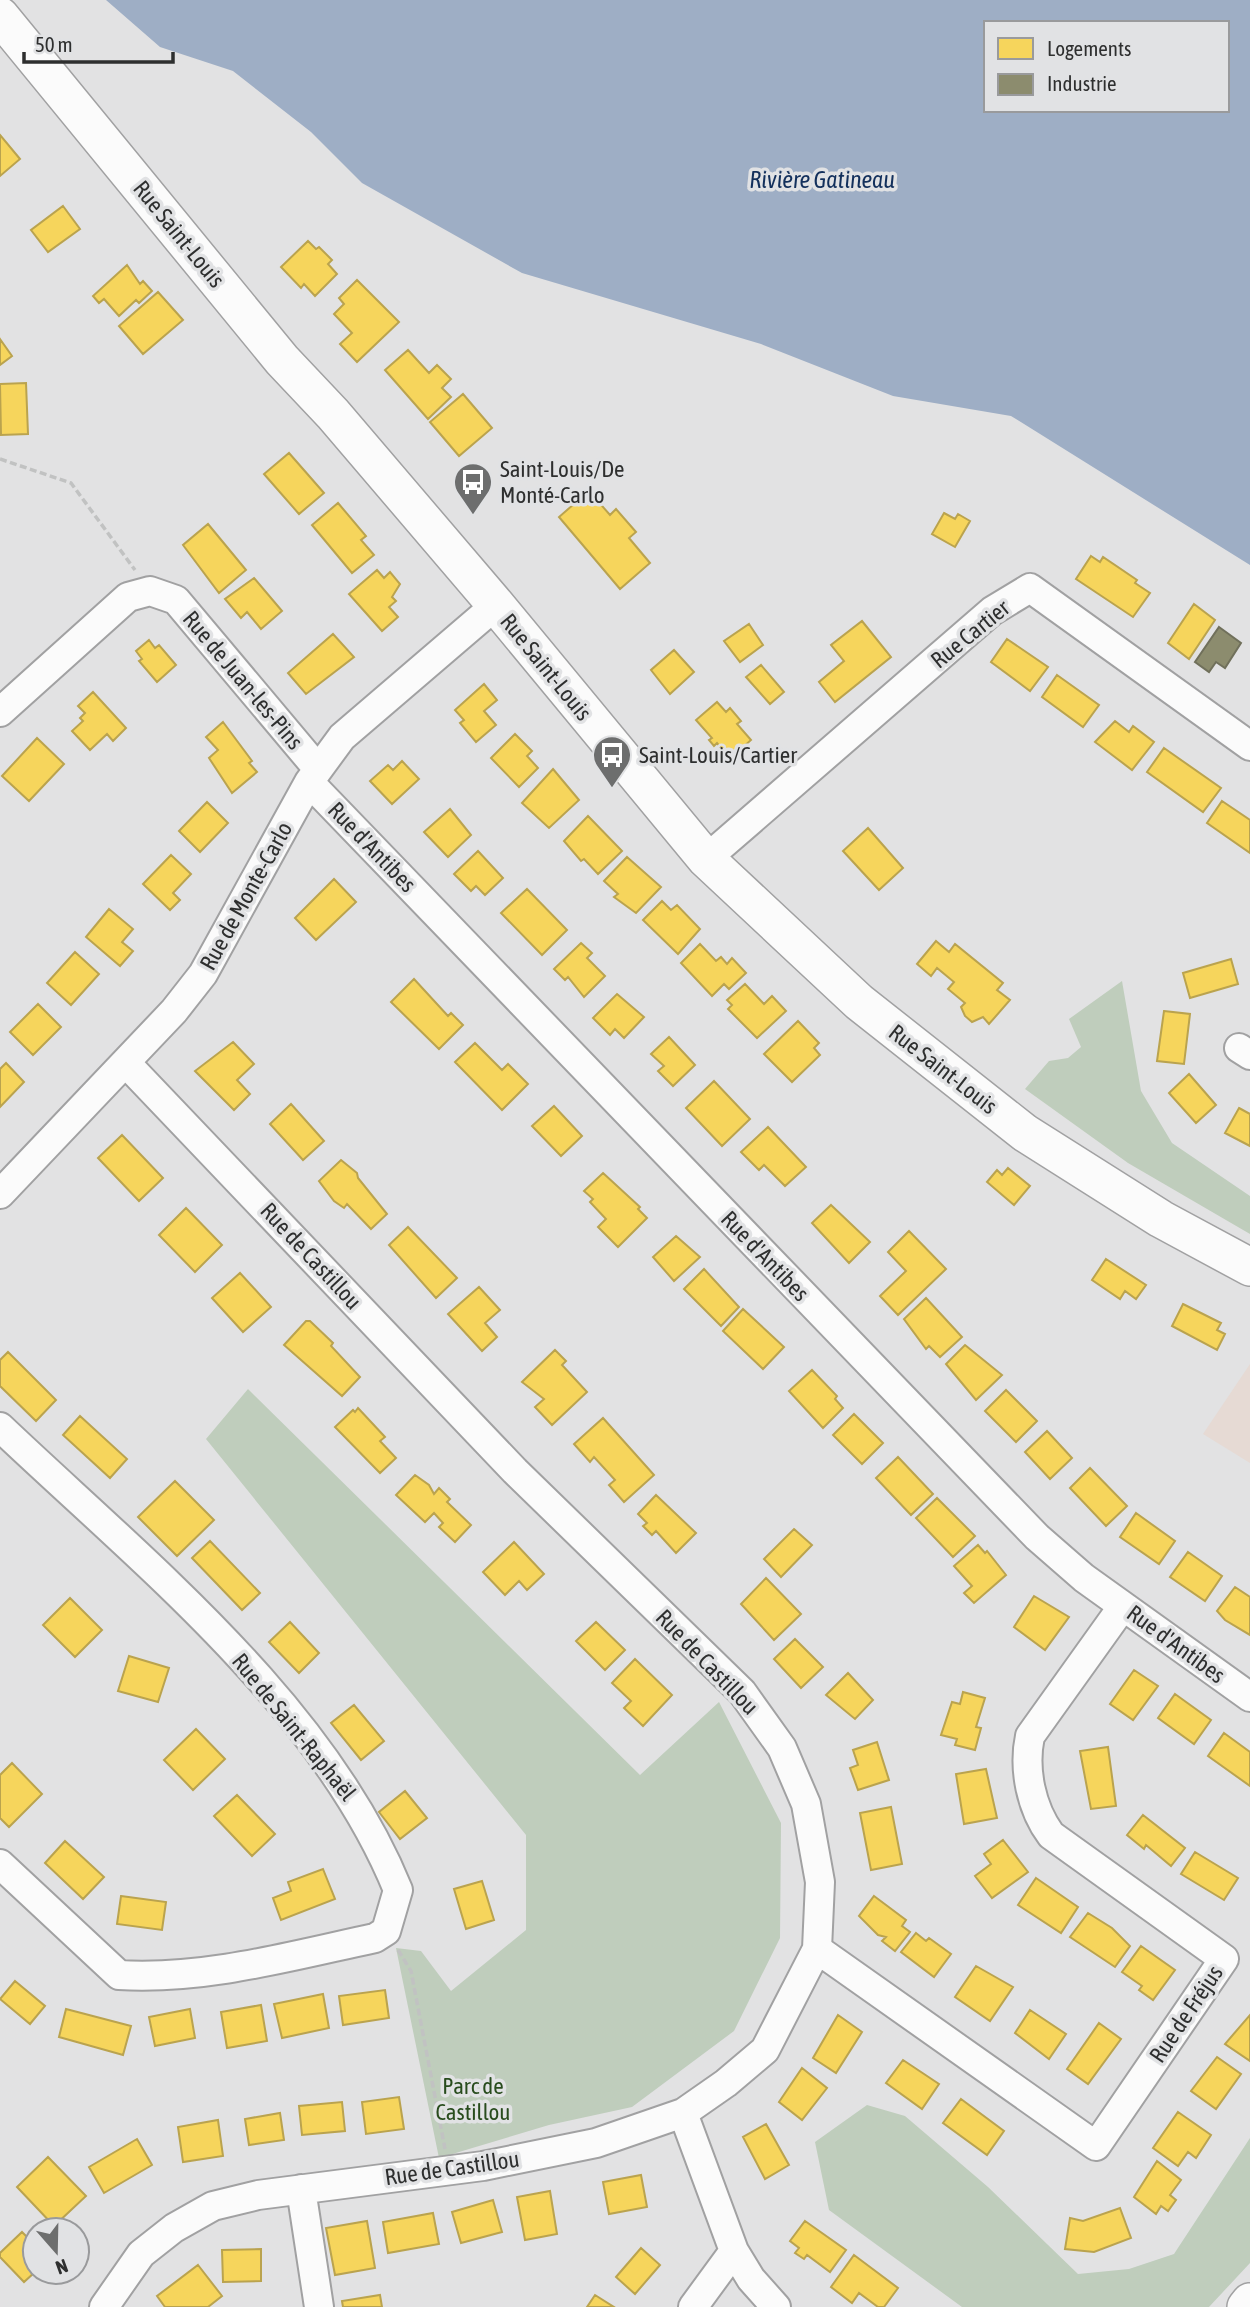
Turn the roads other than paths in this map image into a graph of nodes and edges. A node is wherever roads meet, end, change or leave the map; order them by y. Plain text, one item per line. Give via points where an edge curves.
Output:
1 (0, 16) edge
2 (496, 605) junction
3 (0, 712) edge
4 (1250, 746) edge
5 (313, 775) junction
6 (706, 859) junction
7 (126, 1063) junction
8 (0, 1194) edge
9 (1250, 1267) edge
10 (0, 1427) edge
11 (1123, 1606) junction
12 (1250, 1697) edge
13 (0, 1864) edge
14 (817, 1949) junction
15 (683, 2113) junction
16 (301, 2189) junction
17 (734, 2250) junction
18 (1250, 2302) edge
19 (103, 2307) edge
20 (319, 2307) edge
21 (693, 2307) edge
22 (776, 2307) edge
23 (1246, 2307) edge

1 - 2 main road, Rue Saint-Louis via 282,360
2 - 5 street, Rue de Monte-Carlo via 356,722
2 - 6 main road, Rue Saint-Louis
3 - 5 street, Rue de Juan-les-Pins via 128,597 150,591 176,600
4 - 6 street, Rue Cartier via 1030,587 992,611
5 - 7 street, Rue de Monte-Carlo via 203,974
5 - 11 street, Rue d'Antibes via 1037,1537
6 - 9 main road, Rue Saint-Louis via 859,1002 1025,1133 1161,1219
7 - 8 street, Rue de Monte-Carlo
7 - 14 street, Rue de Castillou via 515,1471 742,1692 782,1748 806,1804 820,1882
10 - 13 street, Rue de Saint-Raphaël via 259,1678 363,1813 398,1889 386,1931 375,1938 229,1969 119,1975
11 - 12 street, Rue d'Antibes
11 - 14 street, Rue de Fréjus via 1030,1736 1027,1752 1034,1807 1058,1840 1224,1959 1096,2146
14 - 15 street, Rue de Castillou via 765,2050
15 - 16 street, Rue de Castillou via 596,2143 449,2170
15 - 17 street
16 - 19 street, Rue de Castillou via 214,2206 174,2228 141,2255
16 - 20 street
17 - 21 street
17 - 22 street via 751,2279
18 - 23 main road

